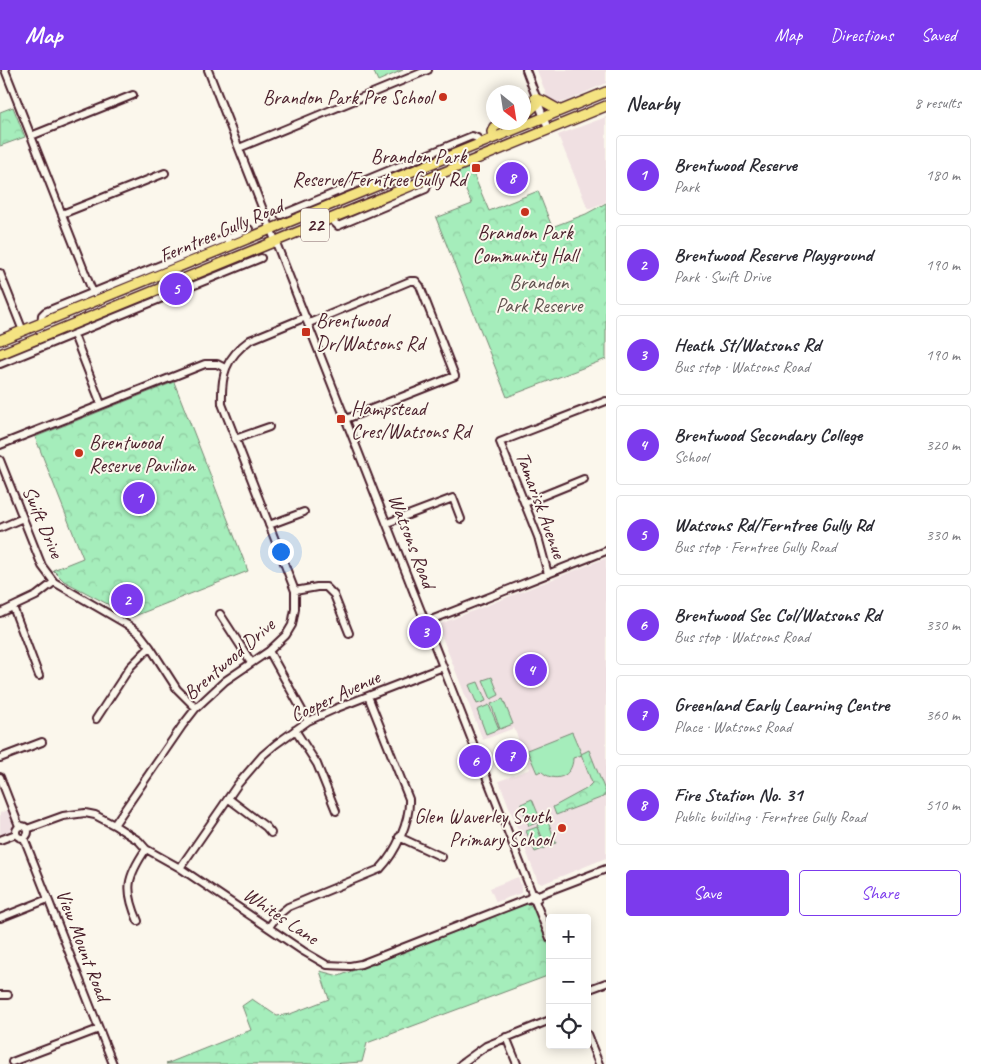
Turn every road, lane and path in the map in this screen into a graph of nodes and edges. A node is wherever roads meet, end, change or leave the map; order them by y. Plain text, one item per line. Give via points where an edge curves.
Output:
1 (5, 70) edge
2 (208, 70) edge
3 (428, 70) edge
4 (526, 70) edge
5 (606, 92) edge
6 (133, 95) dead end
7 (536, 101) junction
8 (531, 106) edge
9 (606, 106) edge
10 (559, 110) junction
11 (542, 117) junction
12 (548, 129) junction
13 (493, 130) edge
14 (31, 136) junction
15 (494, 137) junction
16 (239, 148) junction
17 (165, 173) dead end
18 (306, 209) junction
19 (62, 214) junction
20 (281, 215) dead end
21 (249, 229) dead end
22 (270, 230) junction
23 (229, 242) junction
24 (276, 242) junction
25 (261, 258) dead end
26 (0, 273) edge
27 (203, 277) junction
28 (93, 293) junction
29 (308, 320) junction
30 (41, 324) junction
31 (23, 331) junction
32 (74, 335) junction
33 (1, 339) edge
34 (28, 343) junction
35 (0, 354) edge
36 (0, 364) edge
37 (225, 368) junction
38 (606, 401) edge
39 (102, 404) junction
40 (346, 419) junction
41 (269, 427) dead end
42 (236, 439) junction
43 (0, 445) edge
44 (0, 460) edge
45 (584, 479) dead end
46 (525, 503) junction
47 (304, 512) dead end
48 (23, 518) junction
49 (461, 519) dead end
50 (387, 523) junction
51 (269, 525) junction
52 (0, 528) edge
53 (606, 551) edge
54 (548, 574) junction
55 (54, 582) junction
56 (295, 591) junction
57 (13, 608) junction
58 (0, 613) edge
59 (220, 614) dead end
60 (426, 622) junction
61 (349, 632) dead end
62 (150, 647) junction
63 (268, 652) junction
64 (252, 662) junction
65 (443, 667) junction
66 (39, 676) dead end
67 (368, 696) junction
68 (196, 708) junction
69 (96, 719) dead end
70 (308, 721) junction
71 (295, 730) junction
72 (42, 742) dead end
73 (0, 758) edge
74 (0, 777) edge
75 (229, 799) junction
76 (336, 811) dead end
77 (114, 825) junction
78 (19, 826) junction
79 (27, 829) junction
80 (271, 833) dead end
81 (16, 834) junction
82 (399, 837) junction
83 (24, 838) junction
84 (0, 840) edge
85 (146, 849) junction
86 (442, 857) dead end
87 (180, 868) junction
88 (606, 868) edge
89 (534, 897) junction
90 (48, 900) junction
91 (0, 918) edge
92 (138, 921) dead end
93 (269, 927) junction
94 (546, 928) edge
95 (606, 983) edge
96 (591, 989) edge
97 (0, 995) edge
98 (8, 995) dead end
99 (546, 1022) edge
100 (98, 1029) junction
101 (506, 1037) junction
102 (591, 1044) edge
103 (12, 1062) dead end
104 (606, 1062) edge
105 (113, 1064) edge
106 (461, 1064) edge
107 (517, 1064) edge
108 (599, 1064) edge

1 - 14 street
2 - 16 street, Watsons Road
3 - 16 street
4 - 7 street
5 - 10 main road, Ferntree Gully Road / 22
6 - 14 street
7 - 8 main road
7 - 10 main road
7 - 11 street
9 - 12 main road, Ferntree Gully Road / 22
10 - 11 main road, Ferntree Gully Road / 22
11 - 12 street
11 - 15 main road, Ferntree Gully Road / 22
12 - 24 main road, Ferntree Gully Road / 22
13 - 15 main road
14 - 19 street
15 - 18 main road, Ferntree Gully Road / 22
16 - 22 street, Watsons Road
17 - 19 street
18 - 20 street
18 - 22 main road, Ferntree Gully Road / 22
19 - 28 street
21 - 23 street
22 - 23 main road, Ferntree Gully Road / 22
22 - 24 street, Watsons Road
23 - 28 street
23 - 30 main road, Ferntree Gully Road / 22
24 - 27 main road, Ferntree Gully Road / 22
24 - 29 street, Watsons Road
25 - 27 street
26 - 31 street
27 - 32 street
27 - 34 main road, Ferntree Gully Road / 22
28 - 30 street via 45,312
29 - 37 street, Brentwood Drive via 250,340
29 - 40 street, Watsons Road
29 - 40 street, Brentwood Drive via 416,281 456,376
30 - 31 main road, Ferntree Gully Road / 22
31 - 33 main road, Ferntree Gully Road / 22
31 - 34 main road
32 - 36 street
32 - 39 street
34 - 35 main road, Ferntree Gully Road / 22
37 - 39 street via 205,364
37 - 42 street, Brentwood Drive via 221,385 222,404
38 - 46 street, Tamarisk Avenue via 500,442
39 - 43 street
40 - 50 street, Watsons Road
41 - 42 street
42 - 51 street, Brentwood Drive
44 - 48 street, Swift Drive
45 - 46 street
46 - 54 street, Tamarisk Avenue
47 - 51 street
48 - 52 street
48 - 55 street, Swift Drive via 42,566
49 - 50 street via 453,498
50 - 60 street, Watsons Road
51 - 56 street, Brentwood Drive
53 - 54 street
54 - 60 street
55 - 57 street
55 - 62 street, Swift Drive via 128,625
56 - 61 street via 326,587 334,595
56 - 63 street, Brentwood Drive via 292,625
57 - 58 street
57 - 66 street
59 - 64 street
60 - 65 street, Watsons Road
62 - 68 street, Swift Drive via 177,689
62 - 69 street via 130,668
63 - 64 street, Brentwood Drive
63 - 70 street
64 - 68 street, Brentwood Drive
65 - 67 street, Cooper Avenue
65 - 89 street, Watsons Road
67 - 70 street, Cooper Avenue
67 - 82 street via 409,799 410,810
68 - 77 street, Brentwood Drive
70 - 71 street, Cooper Avenue
71 - 75 street, Cooper Avenue via 263,756
71 - 76 street via 317,764
72 - 73 street
74 - 78 street
75 - 80 street
75 - 87 street, Cooper Avenue
77 - 79 street, Whites Lane via 85,813 63,816
77 - 85 street, Whites Lane via 139,840
78 - 79 street
78 - 81 street
79 - 83 street via 28,834
81 - 83 street via 18,838
81 - 84 street
82 - 86 street
82 - 93 street via 380,869 288,906
83 - 90 street, View Mount Road
85 - 87 street, Whites Lane
85 - 92 street via 135,866 129,885 130,904
87 - 93 street, Whites Lane
88 - 89 street, Whites Lane
89 - 93 street, Whites Lane via 350,966 327,965
89 - 94 street, Watsons Road
90 - 91 street
90 - 100 street, View Mount Road
95 - 96 street
97 - 98 street
99 - 101 street
100 - 103 street
100 - 105 street, View Mount Road
101 - 106 street via 486,1046
101 - 107 street
102 - 108 street
104 - 108 street

